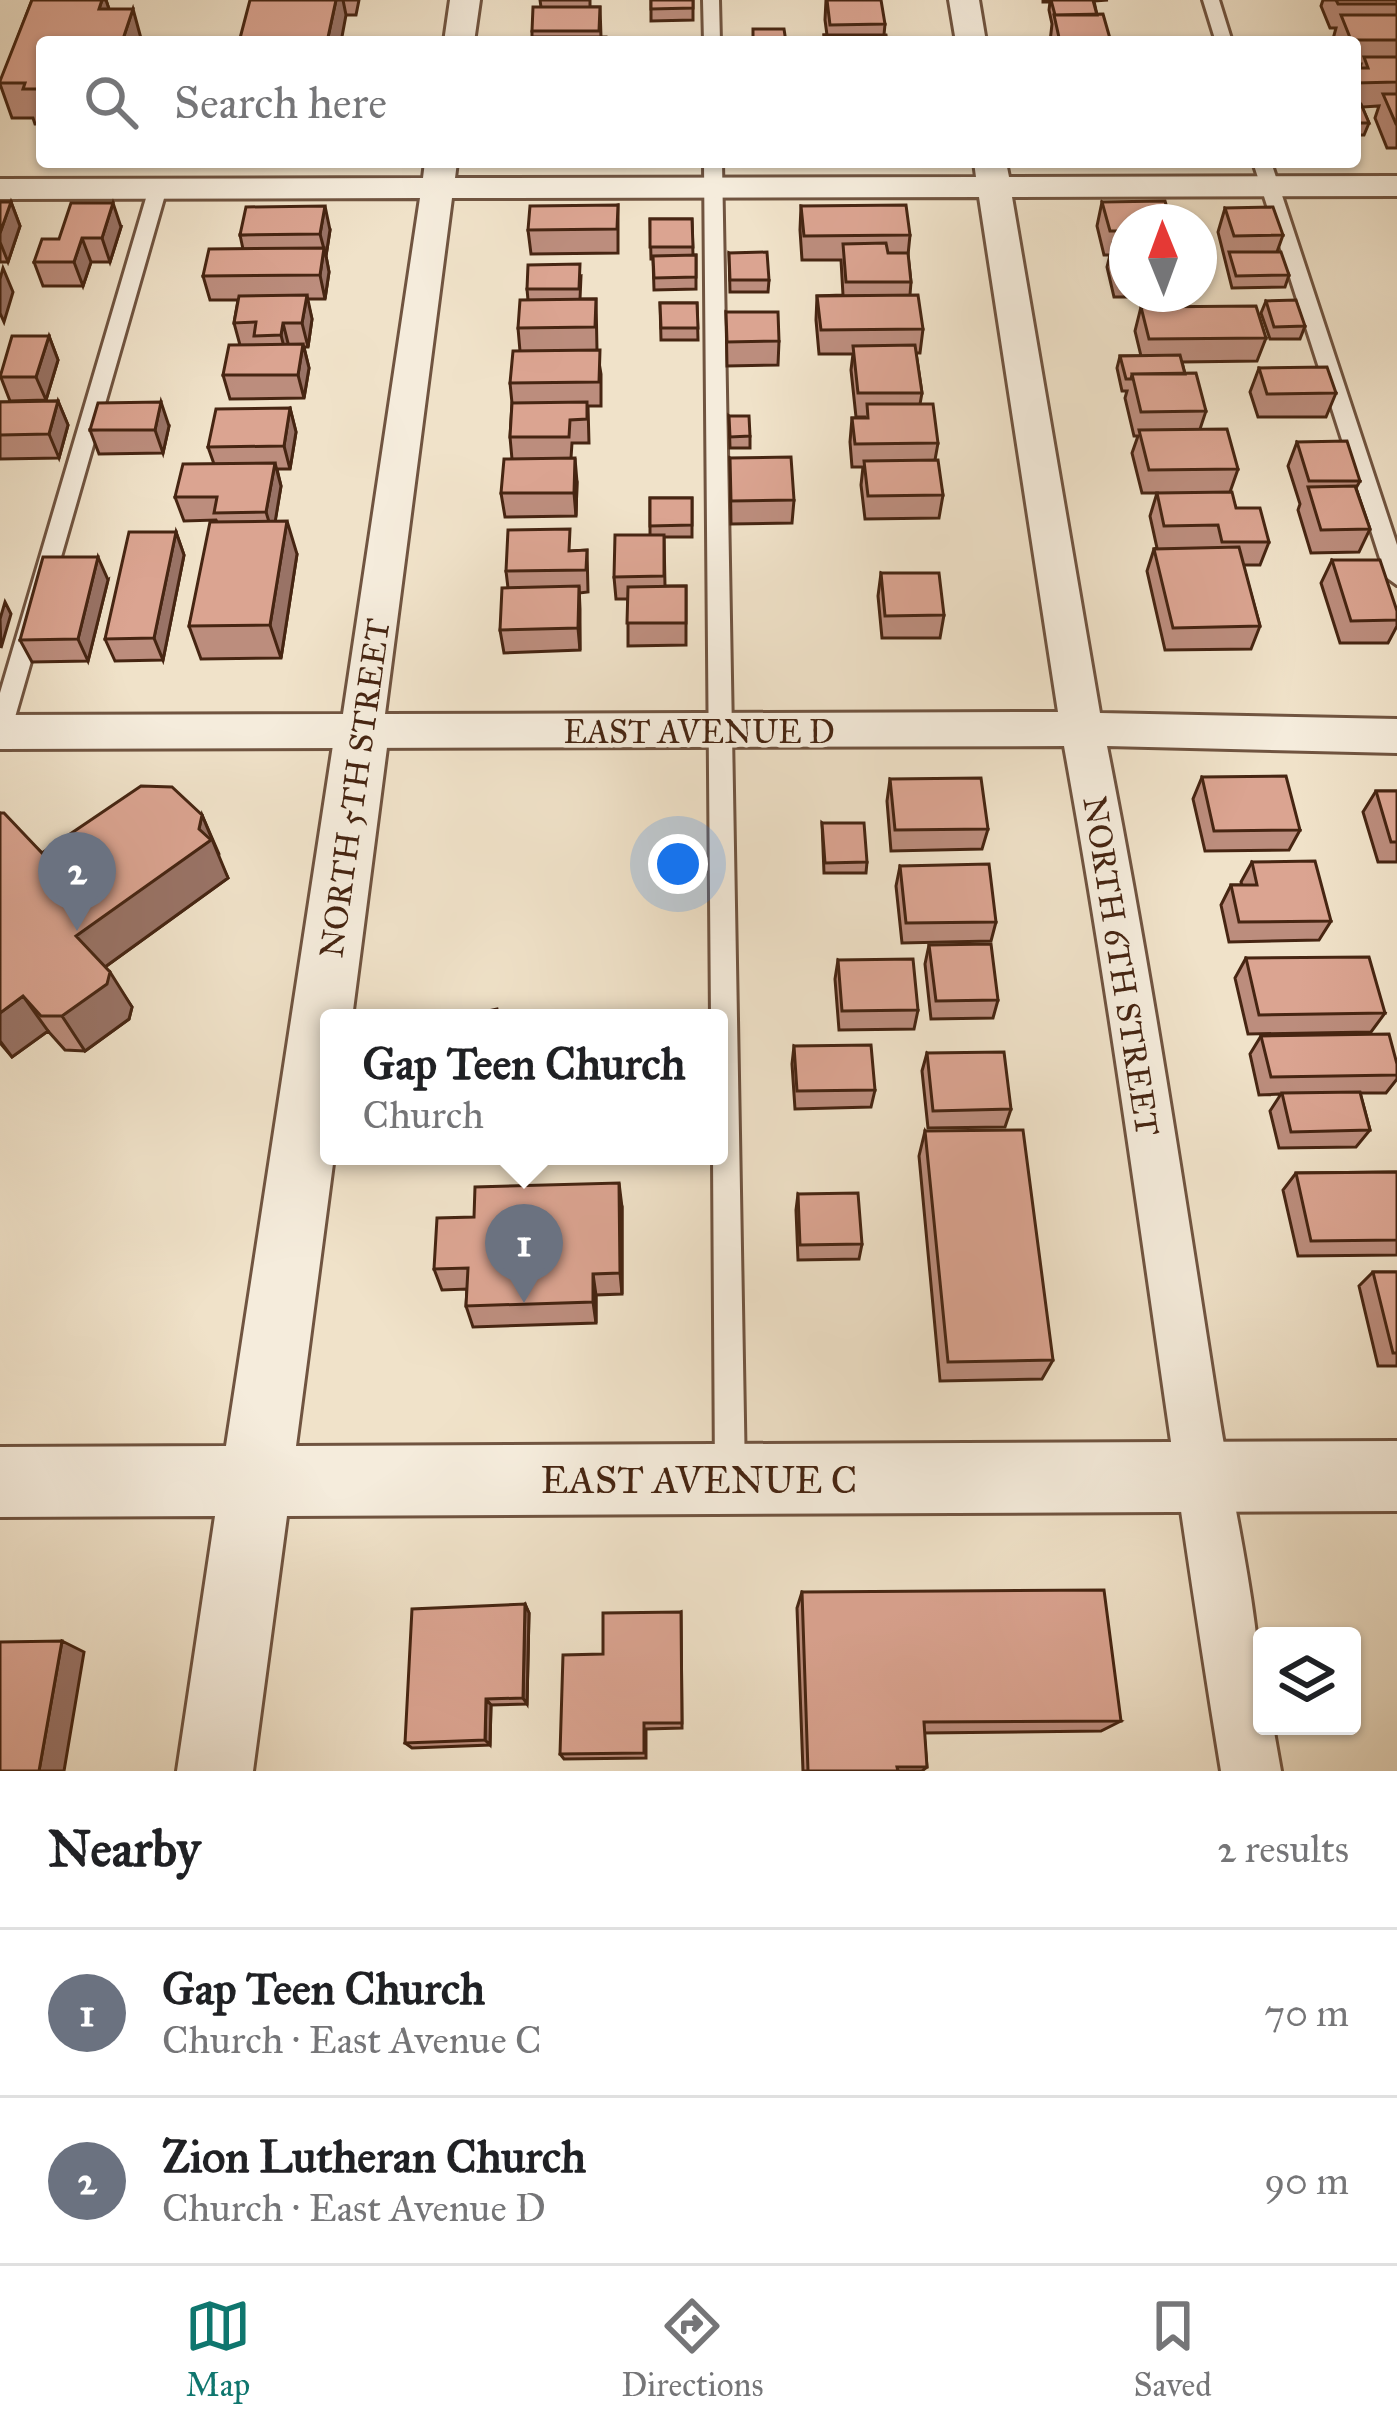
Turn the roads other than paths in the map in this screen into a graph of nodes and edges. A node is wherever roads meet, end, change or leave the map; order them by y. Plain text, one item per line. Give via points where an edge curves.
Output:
1 (464, 0) edge
2 (711, 0) edge
3 (964, 0) edge
4 (1211, 0) edge
5 (460, 36) edge
6 (712, 36) edge
7 (969, 36) edge
8 (1223, 36) edge
9 (713, 174) edge
10 (992, 174) edge
11 (1266, 174) edge
12 (440, 175) edge
13 (1397, 186) edge
14 (158, 188) junction
15 (0, 189) edge
16 (1397, 577) edge
17 (720, 730) junction
18 (1082, 730) junction
19 (0, 732) edge
20 (362, 732) junction
21 (1397, 736) edge
22 (323, 1009) edge
23 (724, 1009) edge
24 (320, 1032) edge
25 (726, 1165) edge
26 (1200, 1475) junction
27 (1397, 1476) edge
28 (730, 1479) junction
29 (257, 1482) junction
30 (0, 1483) edge
31 (214, 1771) edge
32 (1251, 1771) edge

1 - 5 street
2 - 6 lane
3 - 7 street
4 - 8 lane
9 - 10 street
9 - 12 street
9 - 17 lane
10 - 11 street
10 - 18 street, NORTH 6TH STREET
11 - 13 street
11 - 16 lane
12 - 14 street
12 - 20 street, NORTH 5TH STREET
14 - 15 street
14 - 19 lane
17 - 18 street, EAST AVENUE D
17 - 20 street, EAST AVENUE D
17 - 23 lane
18 - 21 street, EAST AVENUE D
18 - 26 street, NORTH 6TH STREET via 1124,950
19 - 20 street, EAST AVENUE D
20 - 22 street, NORTH 5TH STREET
24 - 29 street, NORTH 5TH STREET
25 - 28 lane
26 - 27 street, EAST AVENUE C
26 - 28 street, EAST AVENUE C
26 - 32 street, NORTH 6TH STREET
28 - 29 street, EAST AVENUE C
29 - 30 street, EAST AVENUE C
29 - 31 street, NORTH 5TH STREET

